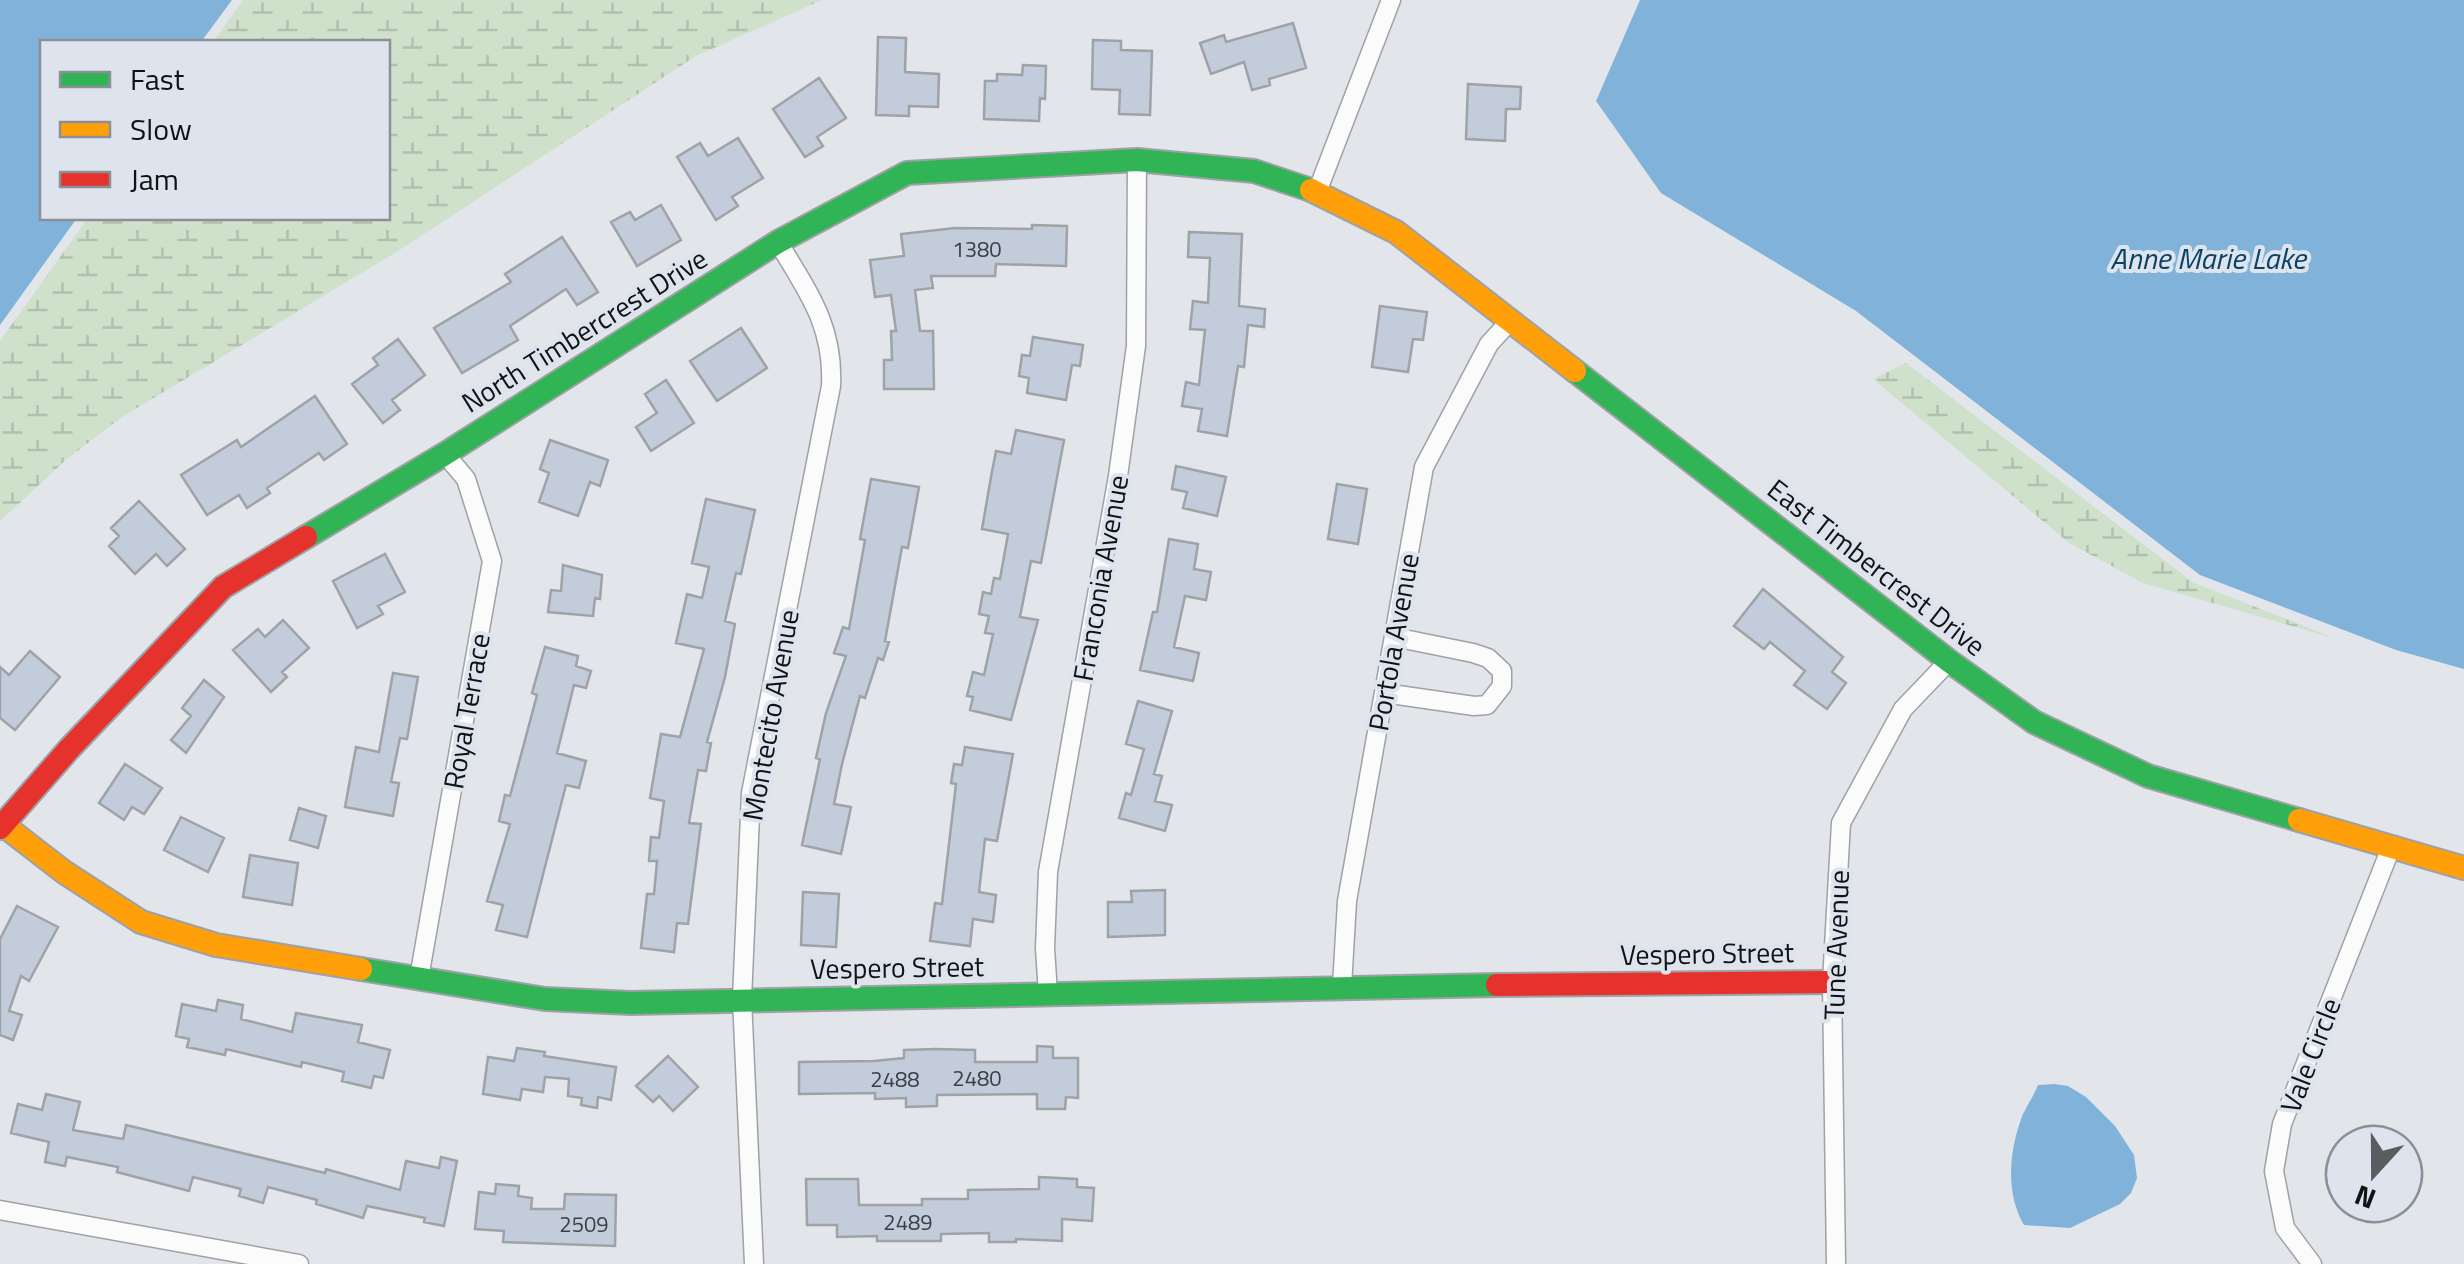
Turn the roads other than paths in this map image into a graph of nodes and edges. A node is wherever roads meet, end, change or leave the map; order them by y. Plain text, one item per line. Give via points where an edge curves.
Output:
1 (1391, 0) edge
2 (1137, 160) junction
3 (1317, 192) junction
4 (778, 242) junction
5 (1510, 321) junction
6 (445, 454) junction
7 (1394, 637) junction
8 (1949, 661) junction
9 (1384, 693) junction
10 (1, 826) edge
11 (2392, 846) junction
12 (2464, 868) edge
13 (419, 978) junction
14 (1832, 982) junction
15 (1342, 986) junction
16 (1048, 994) junction
17 (742, 999) junction
18 (0, 1210) edge
19 (299, 1264) edge
20 (754, 1264) edge
21 (1836, 1264) edge
22 (2312, 1264) edge

1 - 3 street
2 - 3 street, North Timbercrest Drive via 1254,172
2 - 4 street, North Timbercrest Drive via 907,173
2 - 16 street, Franconia Avenue via 1134,362 1048,872
3 - 5 street, East Timbercrest Drive via 1396,232
4 - 6 street, North Timbercrest Drive
4 - 17 street, Montecito Avenue via 817,307 832,356 751,793
5 - 7 street, Portola Avenue via 1489,344 1424,467
5 - 8 street, East Timbercrest Drive
6 - 10 street, North Timbercrest Drive via 223,588
6 - 13 street, Royal Terrace via 466,479 492,561
7 - 9 street, Portola Avenue
7 - 9 street via 1488,658 1502,672 1502,686 1487,704 1474,706
8 - 11 street, East Timbercrest Drive via 2034,722 2148,776
8 - 14 street, Tune Avenue via 1903,709 1842,823
9 - 15 street, Portola Avenue via 1347,901
10 - 13 street, Vespero Street via 141,922 216,945
11 - 12 street, East Timbercrest Drive
11 - 22 street, Vale Circle via 2282,1124 2274,1171 2285,1228
13 - 17 street, Vespero Street via 545,999
14 - 15 street, Vespero Street
14 - 21 street, Tune Avenue
15 - 16 street, Vespero Street
16 - 17 street, Vespero Street
17 - 20 street, Montecito Avenue
18 - 19 street

